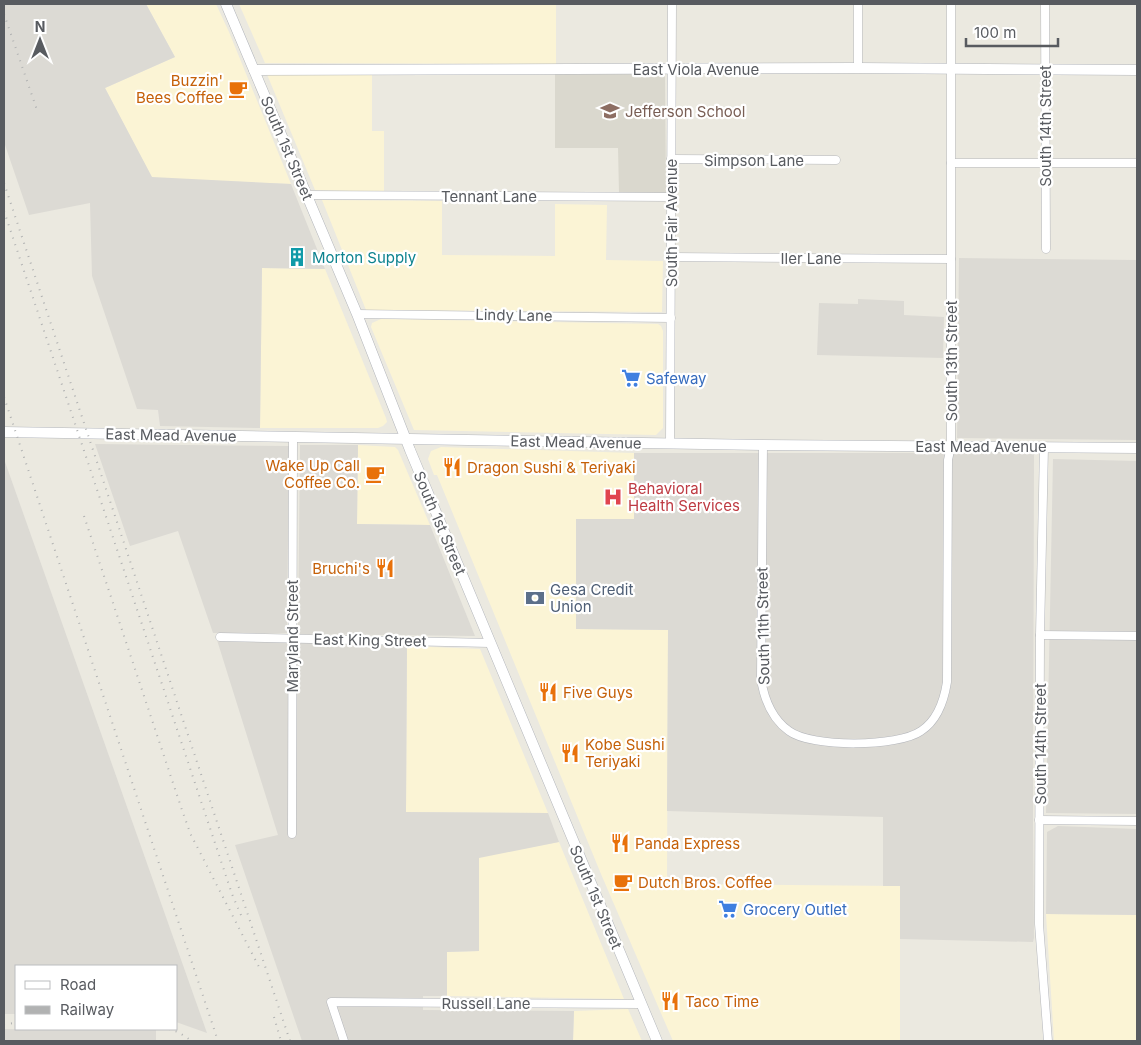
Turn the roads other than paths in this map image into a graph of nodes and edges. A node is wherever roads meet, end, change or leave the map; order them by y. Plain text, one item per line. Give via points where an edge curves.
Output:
1 (226, 4) edge
2 (672, 4) edge
3 (858, 4) edge
4 (951, 4) edge
5 (1045, 4) edge
6 (858, 68) junction
7 (671, 69) junction
8 (950, 69) junction
9 (1045, 69) junction
10 (254, 70) junction
11 (1137, 70) edge
12 (671, 159) junction
13 (836, 160) dead end
14 (950, 163) junction
15 (1045, 163) junction
16 (1137, 163) edge
17 (306, 196) junction
18 (671, 197) junction
19 (1046, 248) dead end
20 (671, 257) junction
21 (951, 259) junction
22 (357, 314) junction
23 (671, 318) junction
24 (4, 432) edge
25 (293, 438) junction
26 (405, 439) junction
27 (670, 443) junction
28 (763, 444) junction
29 (951, 446) junction
30 (1044, 447) junction
31 (1137, 448) edge
32 (1040, 635) junction
33 (1137, 636) edge
34 (220, 637) dead end
35 (292, 638) junction
36 (490, 643) junction
37 (855, 743) joint
38 (1039, 820) junction
39 (1137, 821) edge
40 (292, 834) dead end
41 (641, 1004) junction
42 (344, 1041) edge
43 (657, 1041) edge
44 (1048, 1041) edge

1 - 10 street, South 1st Street
2 - 7 street, South Fair Avenue
3 - 6 street
4 - 8 street, South 13th Street
5 - 9 street, South 14th Street
6 - 7 street, East Viola Avenue
6 - 8 street, East Viola Avenue
7 - 10 street, East Viola Avenue
7 - 12 street, South Fair Avenue
8 - 9 street, East Viola Avenue
8 - 14 street, South 13th Street
9 - 11 street, East Viola Avenue
9 - 15 street, South 14th Street
10 - 17 street, South 1st Street
12 - 13 street, Simpson Lane
12 - 18 street, South Fair Avenue
14 - 15 street
14 - 21 street, South 13th Street
15 - 16 street
15 - 19 street, South 14th Street
17 - 18 street, Tennant Lane
17 - 22 street, South 1st Street
18 - 20 street, South Fair Avenue
20 - 21 street, Iler Lane
20 - 23 street, South Fair Avenue
21 - 29 street, South 13th Street
22 - 23 street, Lindy Lane
22 - 26 street, South 1st Street
23 - 27 street, South Fair Avenue
24 - 25 street, East Mead Avenue
25 - 26 street, East Mead Avenue
25 - 35 street, Maryland Street
26 - 27 street, East Mead Avenue
26 - 36 street, South 1st Street
27 - 28 street, East Mead Avenue
28 - 29 street, East Mead Avenue
28 - 37 street, South 11th Street via 763,692 775,717 789,731 816,742
29 - 30 street, East Mead Avenue
29 - 37 street, South 13th Street via 948,460 947,682 942,706 928,725 912,736 892,742
30 - 31 street, East Mead Avenue
30 - 32 street, South 14th Street
32 - 33 street
32 - 38 street, South 14th Street
34 - 35 street, East King Street
35 - 36 street, East King Street
35 - 40 street, Maryland Street
36 - 41 street, South 1st Street
38 - 39 street
38 - 44 street, South 14th Street via 1039,924
41 - 42 street, Russell Lane via 331,1002
41 - 43 street, South 1st Street

